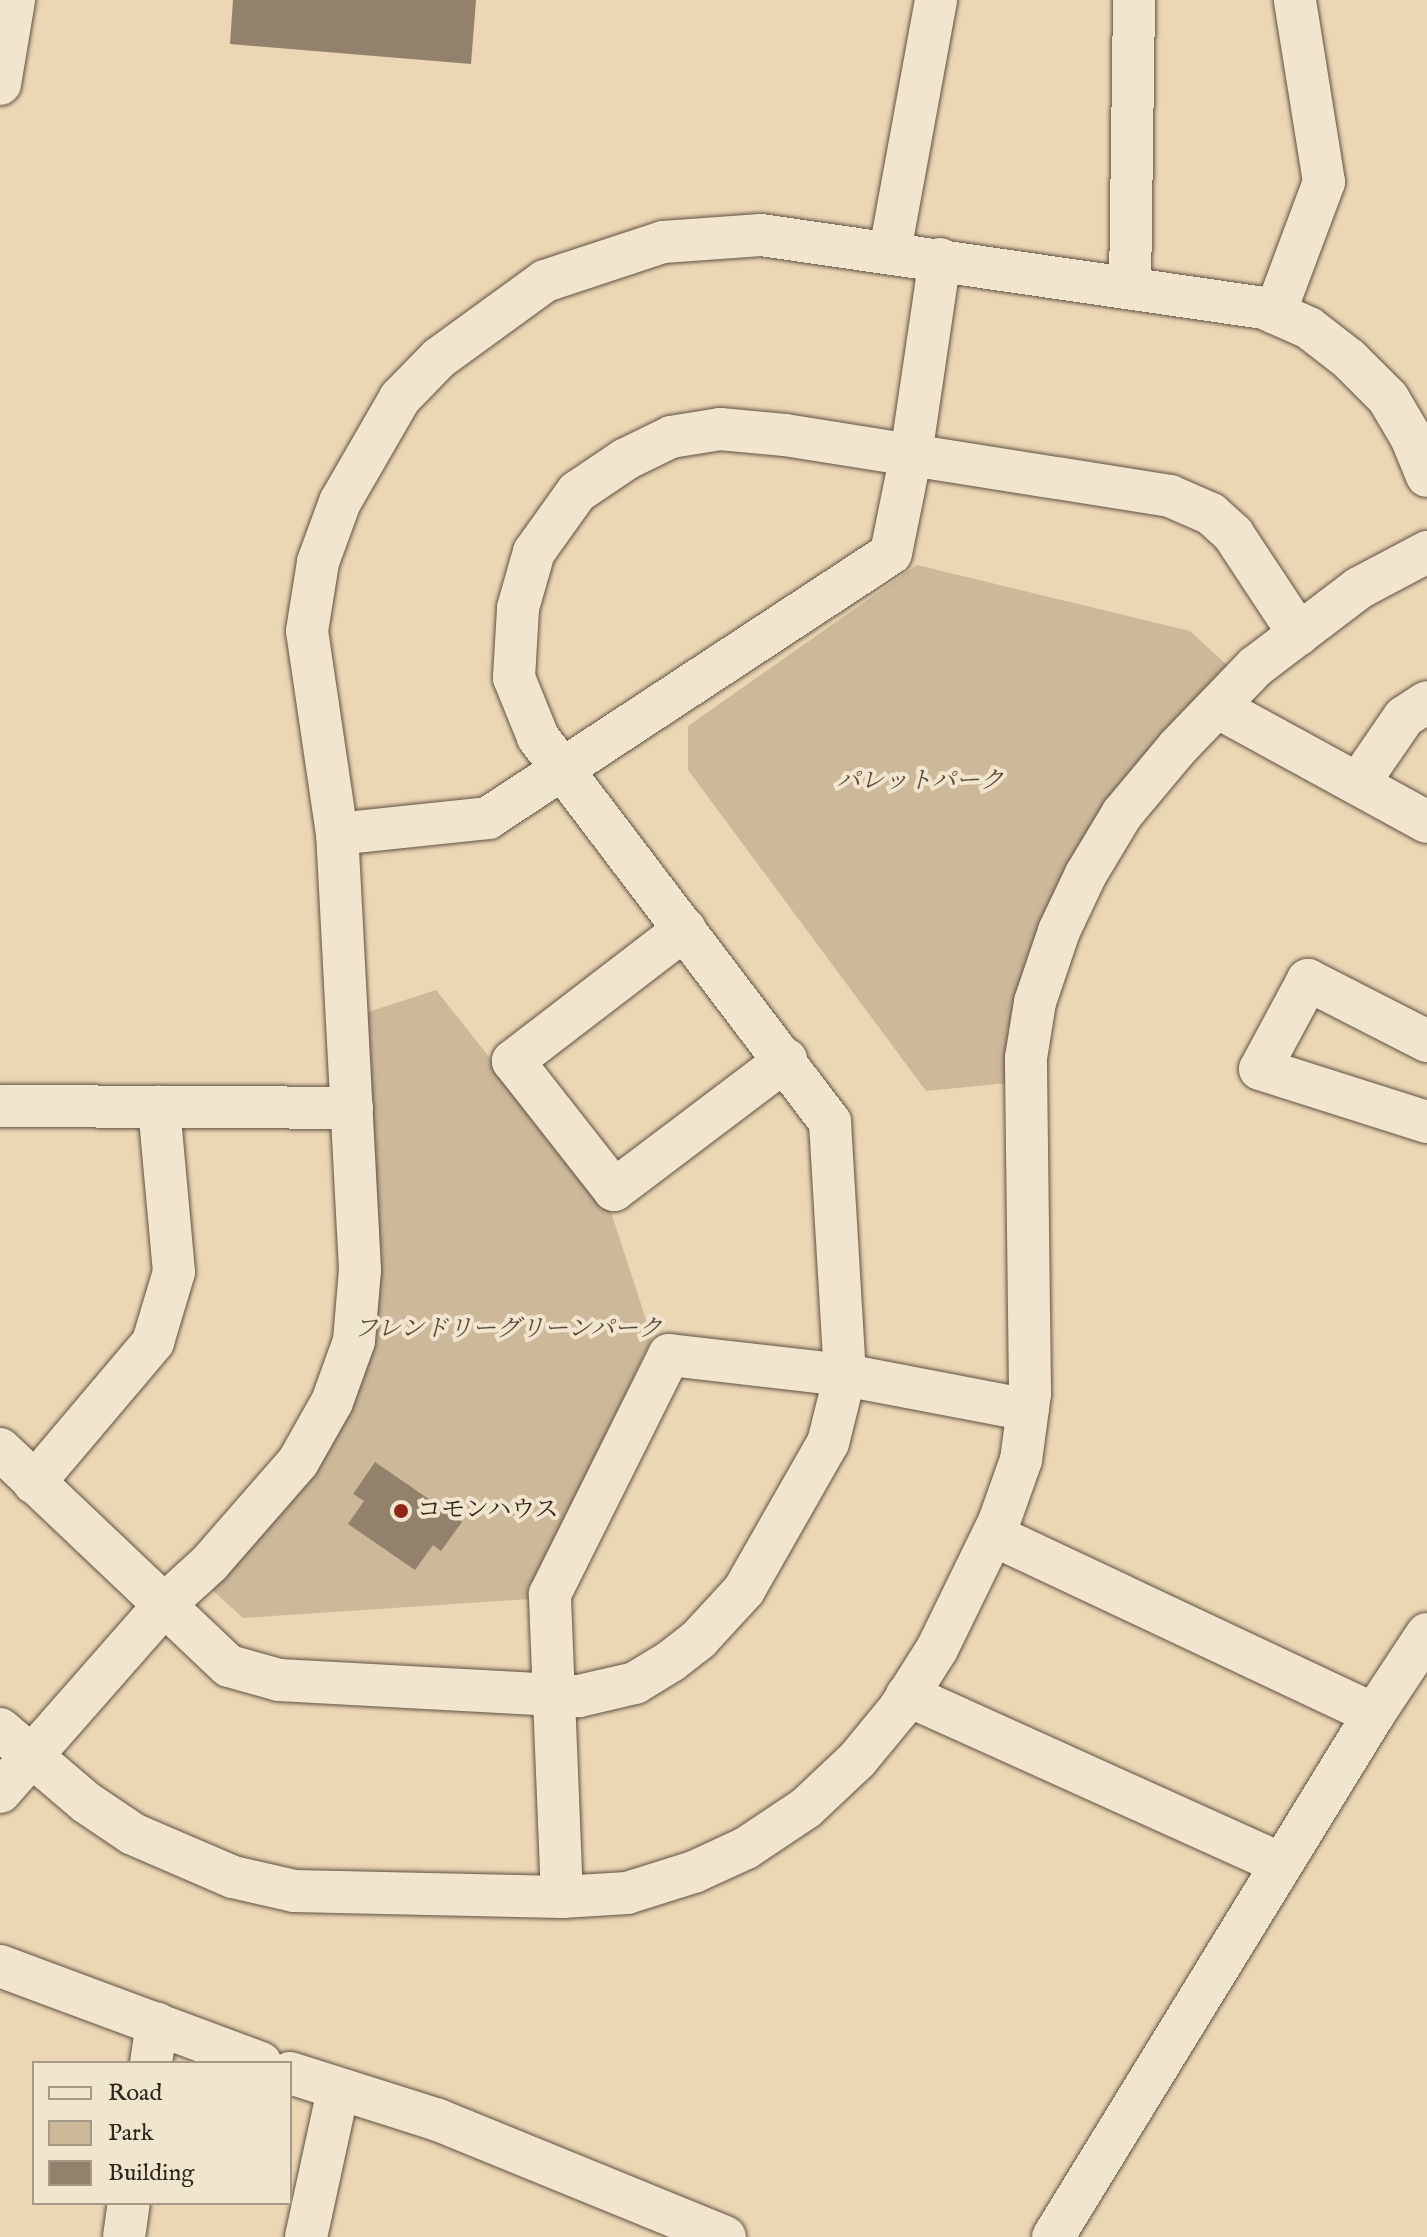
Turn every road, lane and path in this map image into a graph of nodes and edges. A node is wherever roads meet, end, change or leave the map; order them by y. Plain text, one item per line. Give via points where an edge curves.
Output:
1 (14, 0) edge
2 (936, 0) edge
3 (1134, 0) edge
4 (1295, 0) edge
5 (0, 84) edge
6 (890, 251) junction
7 (940, 259) junction
8 (1130, 288) junction
9 (1275, 313) junction
10 (911, 455) junction
11 (1427, 476) edge
12 (1427, 552) edge
13 (1299, 634) junction
14 (1427, 702) edge
15 (1217, 707) junction
16 (560, 770) junction
17 (1358, 784) junction
18 (1427, 822) edge
19 (337, 834) junction
20 (685, 929) junction
21 (1427, 1041) edge
22 (786, 1060) junction
23 (0, 1106) edge
24 (159, 1107) junction
25 (352, 1108) junction
26 (1427, 1122) edge
27 (845, 1375) junction
28 (1028, 1410) junction
29 (0, 1449) edge
30 (34, 1483) junction
31 (993, 1535) junction
32 (165, 1604) junction
33 (1427, 1634) edge
34 (552, 1695) junction
35 (907, 1695) junction
36 (1374, 1714) junction
37 (0, 1729) edge
38 (32, 1756) junction
39 (0, 1792) edge
40 (1281, 1864) junction
41 (562, 1897) junction
42 (0, 1966) edge
43 (154, 2043) edge
44 (250, 2061) edge
45 (292, 2074) edge
46 (338, 2090) junction
47 (129, 2205) edge
48 (671, 2227) edge
49 (124, 2237) edge
50 (306, 2237) edge
51 (725, 2237) edge
52 (1053, 2237) edge

1 - 5 street
2 - 6 street
3 - 8 street
4 - 9 street via 1324,182
6 - 7 street
6 - 19 street via 761,235 663,242 603,259 545,281 493,316 439,358 400,398 340,502 318,562 307,631
7 - 8 street
7 - 10 street
8 - 9 street
9 - 11 street via 1309,328 1388,398
10 - 13 street via 1170,496 1211,514 1233,534
10 - 16 street via 891,553
10 - 16 street via 720,429 671,437 577,492 534,552 518,608 514,678 538,737
12 - 13 street via 1359,588
13 - 15 street via 1255,667
14 - 17 street via 1404,717
15 - 17 street
15 - 28 street via 1116,824 1059,931 1035,1002 1026,1063
16 - 19 street via 488,818
16 - 20 street
17 - 18 street
19 - 25 street
20 - 22 street
20 - 22 street via 513,1061 614,1190
21 - 26 street via 1308,980 1260,1069
22 - 27 street via 830,1122
23 - 24 street
24 - 25 street
24 - 30 street via 174,1272 153,1342
25 - 32 street via 360,1270 354,1341 332,1402 298,1462 209,1564
27 - 28 street
27 - 34 street via 828,1443 744,1590 699,1639 635,1683 579,1696
27 - 34 street via 669,1355 550,1594
28 - 31 street via 1021,1460
29 - 30 street
30 - 32 street
31 - 35 street via 937,1649
31 - 36 street
32 - 34 street via 229,1666 279,1680
32 - 38 street
33 - 36 street
34 - 41 street
35 - 40 street
35 - 41 street via 857,1760 806,1808 746,1848 694,1872 627,1893
36 - 40 street
37 - 38 street
38 - 39 street
38 - 41 street via 133,1834 233,1877 294,1891
40 - 52 street
42 - 43 street
43 - 44 street
45 - 46 street
46 - 48 street via 438,2120
46 - 50 street
47 - 49 street
48 - 51 street

